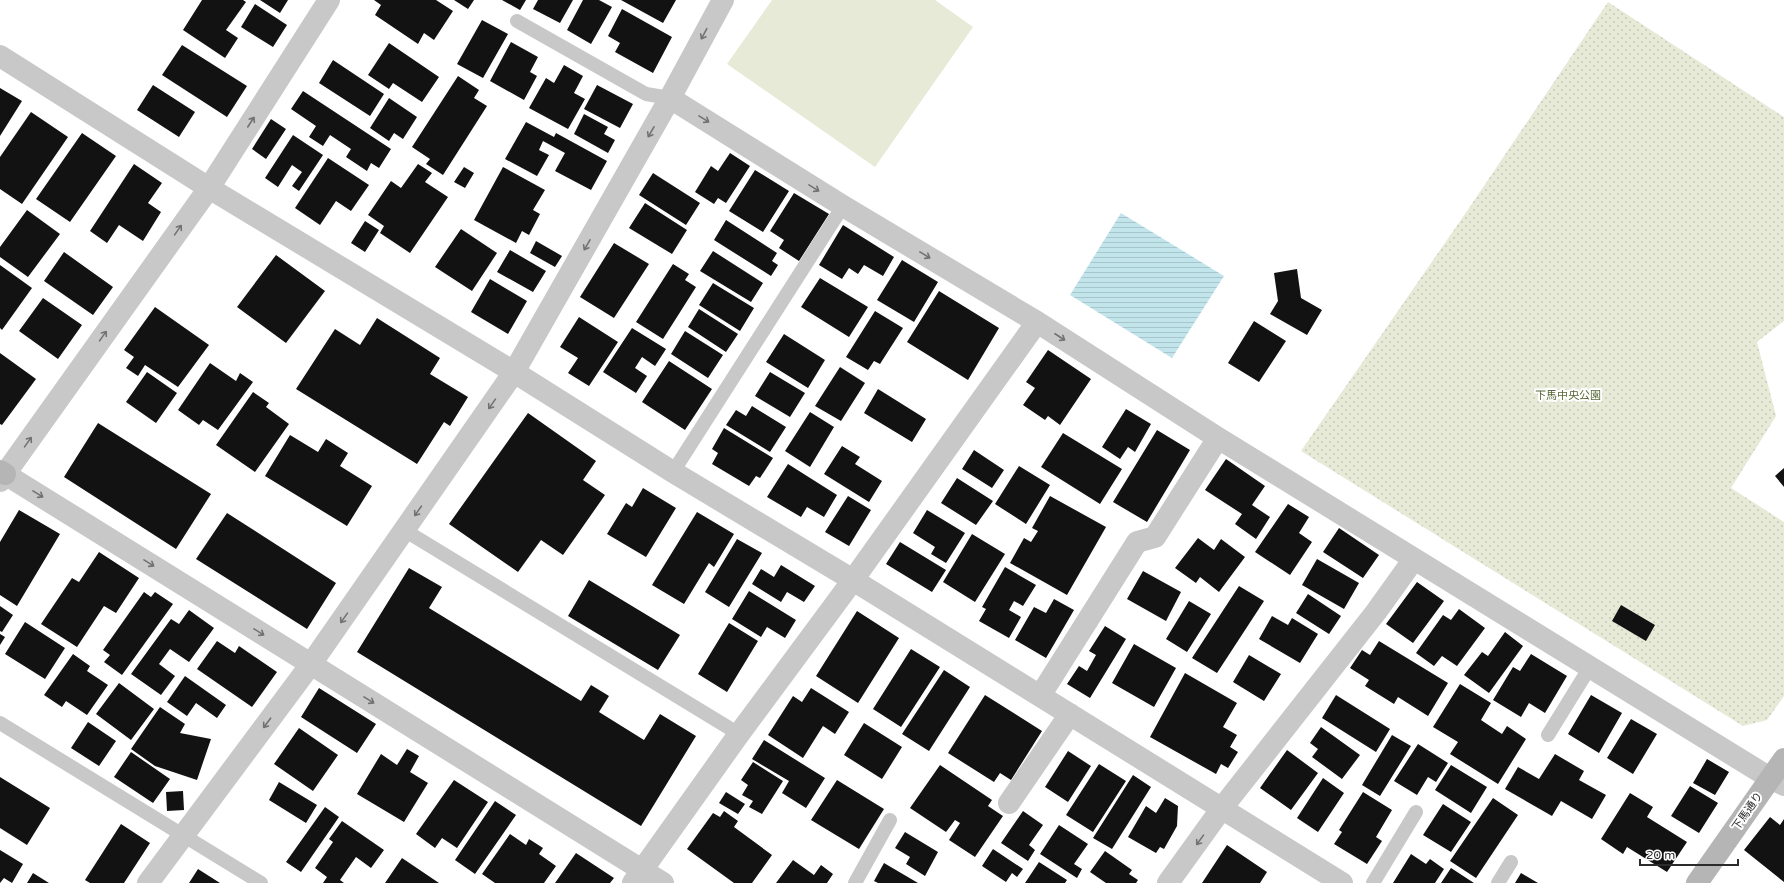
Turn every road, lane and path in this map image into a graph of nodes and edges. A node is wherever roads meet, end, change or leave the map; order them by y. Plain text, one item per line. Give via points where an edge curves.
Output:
1 (329, 0) edge
2 (723, 0) edge
3 (517, 21) dead end
4 (0, 56) edge
5 (670, 98) junction
6 (209, 188) junction
7 (843, 206) junction
8 (1037, 322) junction
9 (514, 372) junction
10 (1218, 438) junction
11 (673, 472) junction
12 (2, 475) edge
13 (404, 530) junction
14 (1414, 559) junction
15 (853, 580) junction
16 (311, 664) junction
17 (1590, 667) junction
18 (1040, 696) junction
19 (1070, 714) junction
20 (0, 723) edge
21 (739, 734) junction
22 (1548, 736) dead end
23 (1784, 759) edge
24 (1777, 781) edge
25 (1010, 803) dead end
26 (1222, 808) junction
27 (1416, 812) dead end
28 (890, 820) dead end
29 (183, 834) junction
30 (1511, 862) dead end
31 (637, 876) edge
32 (148, 883) edge
33 (261, 883) edge
34 (663, 883) edge
35 (855, 883) edge
36 (1168, 883) edge
37 (1342, 883) edge
38 (1373, 883) edge
39 (1498, 883) edge
40 (1697, 883) edge

6 -> 1 street
2 -> 5 street
3 - 5 lane via 646,94
4 - 6 street
5 -> 7 street
5 -> 9 street
6 - 9 street
12 -> 6 street
7 -> 8 street
7 - 11 lane
8 -> 10 street
8 - 15 street
9 - 11 street
9 -> 13 street
10 - 14 street
10 - 18 street via 1155,537 1136,542
11 - 15 street
12 -> 16 street
13 -> 16 street
13 - 21 lane
14 - 17 street
14 - 26 street
15 - 18 street
15 - 21 street
16 -> 29 street
16 -> 31 street
17 - 22 lane
17 - 24 street
18 - 19 street
19 - 25 street
19 - 26 street
20 - 29 lane
21 - 31 street
23 - 24 street, 下馬通り
24 - 40 street, 下馬通り
26 -> 36 street
26 - 37 street
27 - 38 lane
28 - 35 lane
29 - 32 street
29 - 33 lane
30 - 39 lane
31 - 34 street

